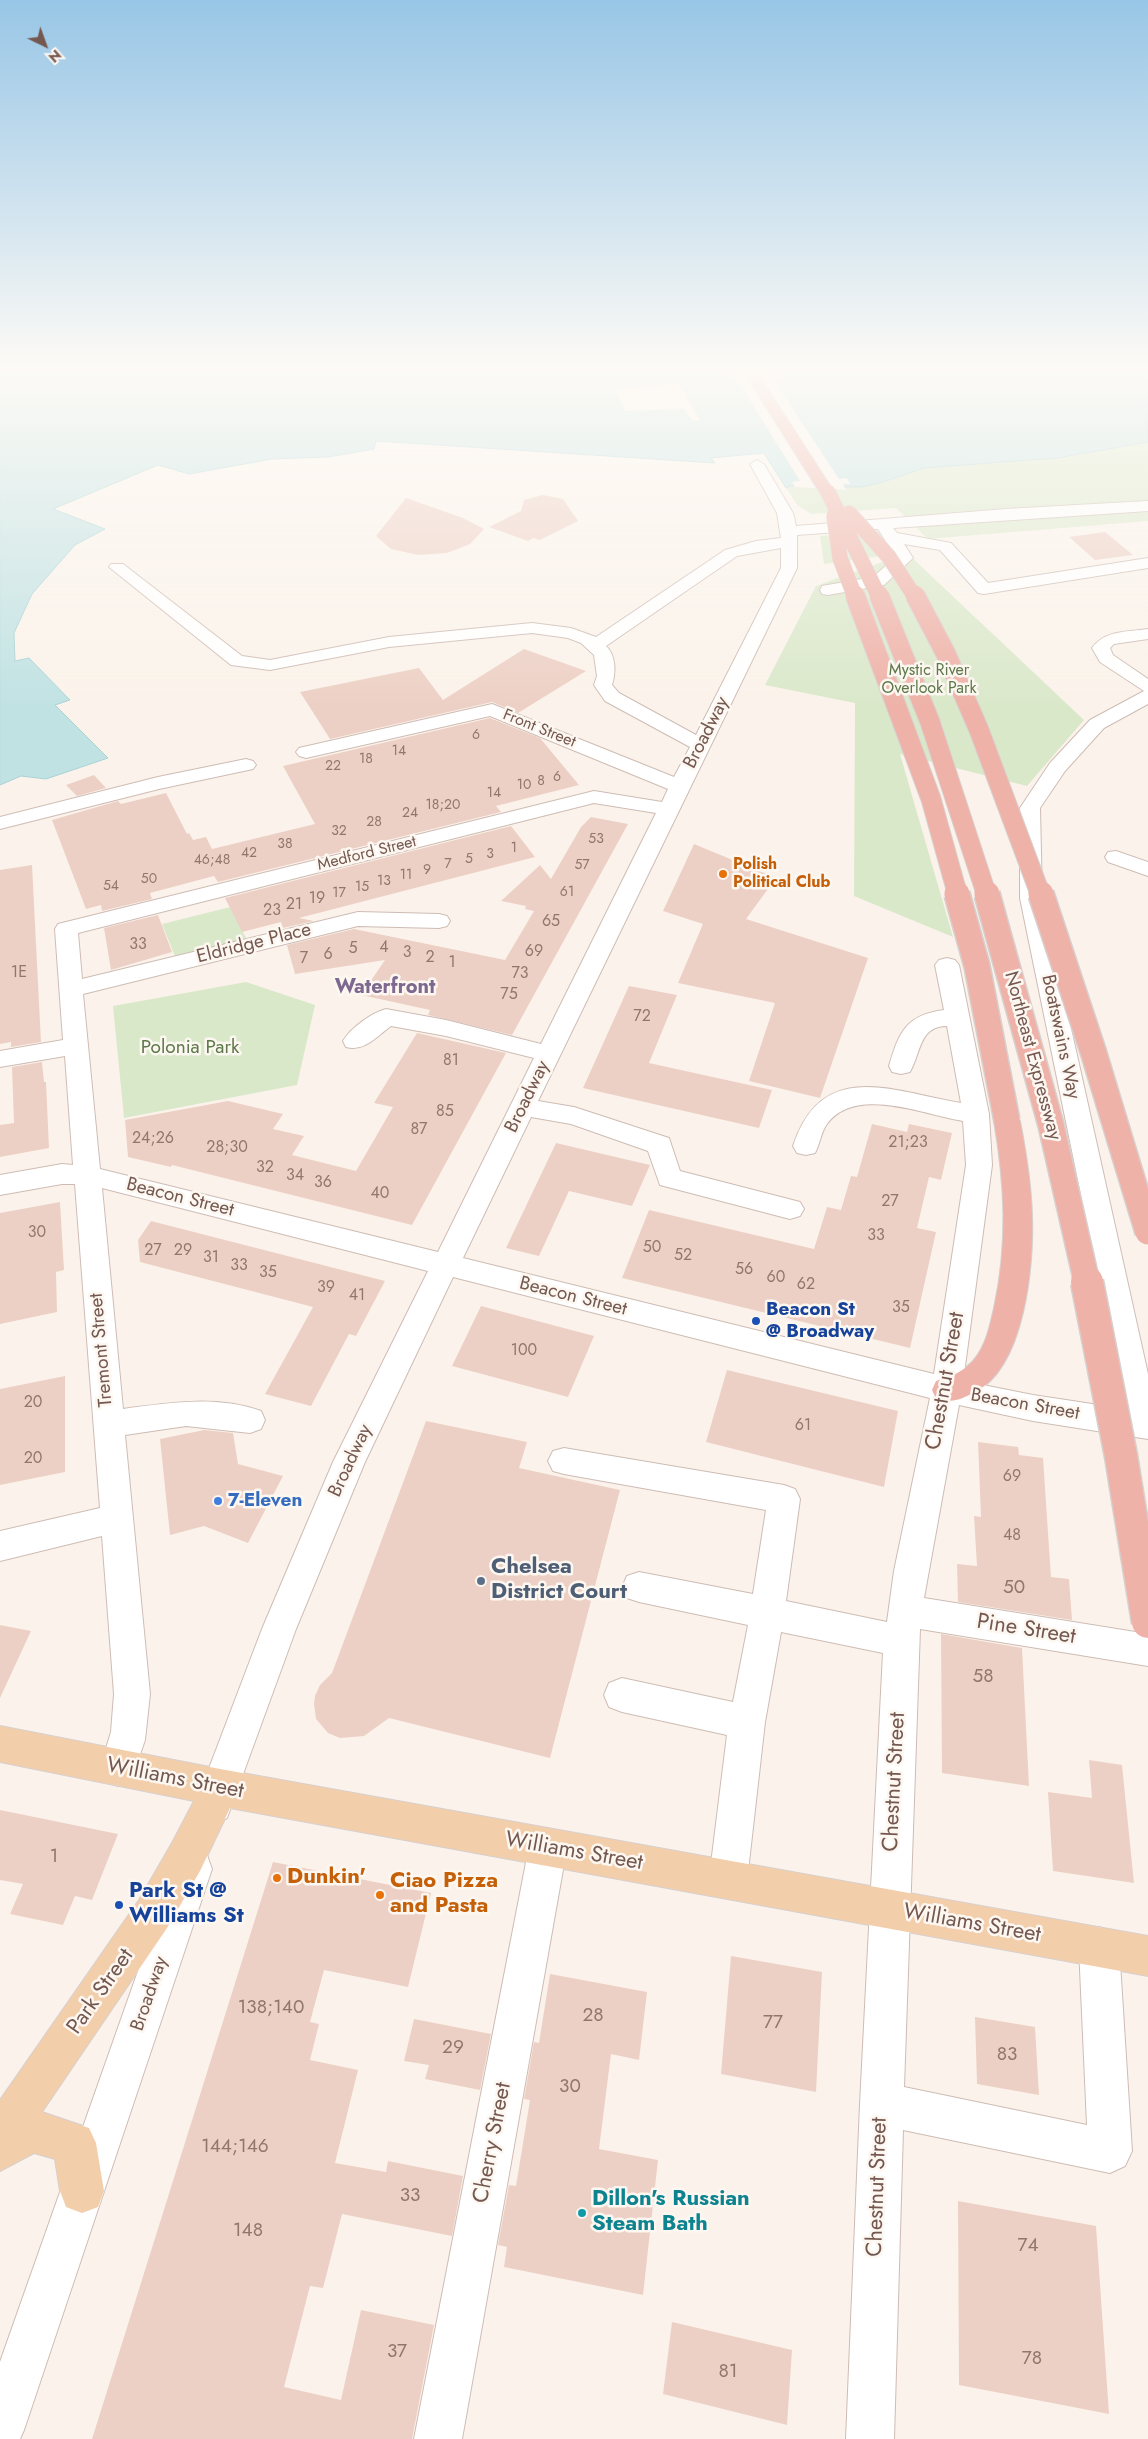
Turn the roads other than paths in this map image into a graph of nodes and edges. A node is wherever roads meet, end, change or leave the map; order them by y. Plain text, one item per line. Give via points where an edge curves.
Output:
1 (766, 480) edge
2 (819, 480) edge
3 (830, 497) junction
4 (1148, 506) edge
5 (883, 523) junction
6 (789, 537) junction
7 (892, 537) junction
8 (1148, 564) edge
9 (117, 567) dead end
10 (828, 590) dead end
11 (1148, 634) edge
12 (595, 646) junction
13 (1148, 687) edge
14 (1148, 696) edge
15 (701, 745) junction
16 (306, 752) dead end
17 (246, 765) dead end
18 (680, 787) junction
19 (668, 809) junction
20 (0, 823) edge
21 (1116, 857) dead end
22 (1148, 870) edge
23 (439, 921) dead end
24 (66, 930) joint
25 (947, 965) dead end
26 (72, 989) junction
27 (957, 1018) junction
28 (355, 1041) dead end
29 (77, 1046) junction
30 (549, 1054) junction
31 (0, 1059) edge
32 (901, 1066) dead end
33 (524, 1106) junction
34 (977, 1123) junction
35 (806, 1146) dead end
36 (87, 1175) junction
37 (0, 1185) edge
38 (790, 1209) dead end
39 (1148, 1232) edge
40 (446, 1265) junction
41 (947, 1390) junction
42 (250, 1420) dead end
43 (109, 1424) junction
44 (1146, 1426) edge
45 (564, 1461) dead end
46 (117, 1518) junction
47 (0, 1546) edge
48 (639, 1587) dead end
49 (1148, 1609) edge
50 (767, 1613) junction
51 (1148, 1622) edge
52 (903, 1626) junction
53 (1148, 1650) edge
54 (622, 1695) dead end
55 (747, 1722) junction
56 (0, 1744) edge
57 (118, 1768) junction
58 (220, 1788) junction
59 (548, 1847) junction
60 (728, 1880) junction
61 (889, 1909) junction
62 (1099, 1948) junction
63 (1148, 1956) edge
64 (881, 2104) junction
65 (0, 2137) edge
66 (0, 2149) edge
67 (82, 2191) junction
68 (0, 2430) edge
69 (438, 2439) edge
70 (870, 2439) edge

1 - 6 street, Broadway via 785,513
2 - 3 highway, bridge
3 - 39 highway, bridge via 872,535 908,584 942,643 1002,786 1052,927
3 - 41 highway, bridge via 840,558 931,799 977,966 1016,1168 1021,1226 1015,1281 1003,1331 991,1359 976,1376
3 - 49 highway, Northeast Expressway, bridge via 862,556 913,674 956,790 1006,952 1058,1146 1099,1331
3 - 51 highway, Northeast Expressway, bridge via 885,606 934,732 960,805 1024,1021 1054,1136 1094,1319
4 - 5 street
5 - 6 street
5 - 7 street
6 - 12 street via 731,553
6 - 15 street, Broadway via 789,568
7 - 8 street via 945,546 984,589
7 - 10 street via 905,558 878,581
9 - 12 street via 236,661 270,665 389,642 532,628 571,633
11 - 13 street via 1108,640 1101,648 1106,658
12 - 15 street via 603,653 606,676 603,685 612,697
14 - 44 street, Boatswains Way via 1097,724 1057,767 1030,808 1031,898
15 - 18 street, Broadway
16 - 18 street, Front Street via 492,710
17 - 20 street via 158,783
18 - 19 street, Broadway
19 - 24 street, Medford Street via 594,797
19 - 30 street, Broadway
21 - 22 street
23 - 26 street, Eldridge Place via 358,919
24 - 26 street, Tremont Street
25 - 27 street, Chestnut Street
26 - 29 street, Tremont Street
27 - 32 street via 936,1018 921,1024 912,1033
27 - 34 street, Chestnut Street
28 - 30 street via 386,1017 446,1028
29 - 31 street
29 - 36 street, Tremont Street
30 - 33 street, Broadway
33 - 38 street via 574,1116 660,1145 669,1178
33 - 40 street, Broadway
34 - 35 street via 886,1095 865,1094 836,1104 819,1116
34 - 41 street, Chestnut Street via 977,1181
36 - 37 street, Beacon Street via 62,1174
36 - 40 street, Beacon Street
36 - 43 street, Tremont Street
40 - 41 street, Beacon Street
40 - 58 street, Broadway via 349,1462 310,1550
41 - 44 street, Beacon Street
41 - 52 street, Chestnut Street
42 - 43 street via 186,1413
43 - 46 street, Tremont Street
45 - 50 street via 784,1498
46 - 47 street
46 - 57 street, Tremont Street via 132,1694 128,1743
48 - 50 street, Pine Street
50 - 52 street, Pine Street
50 - 55 street
52 - 53 street, Pine Street
52 - 61 street, Chestnut Street
54 - 55 street
55 - 60 street
56 - 57 main road, Williams Street
57 - 58 main road, Williams Street
58 - 59 main road, Williams Street
58 - 65 main road, Park Street via 186,1858 153,1914
58 - 67 street, Broadway
59 - 60 main road, Williams Street
59 - 69 street, Cherry Street
60 - 61 main road, Williams Street
61 - 62 main road, Williams Street
61 - 64 street, Chestnut Street
62 - 63 main road, Williams Street
62 - 64 street via 1110,2151
64 - 70 street, Chestnut Street
66 - 67 main road via 30,2130 74,2144
67 - 68 street, Broadway

